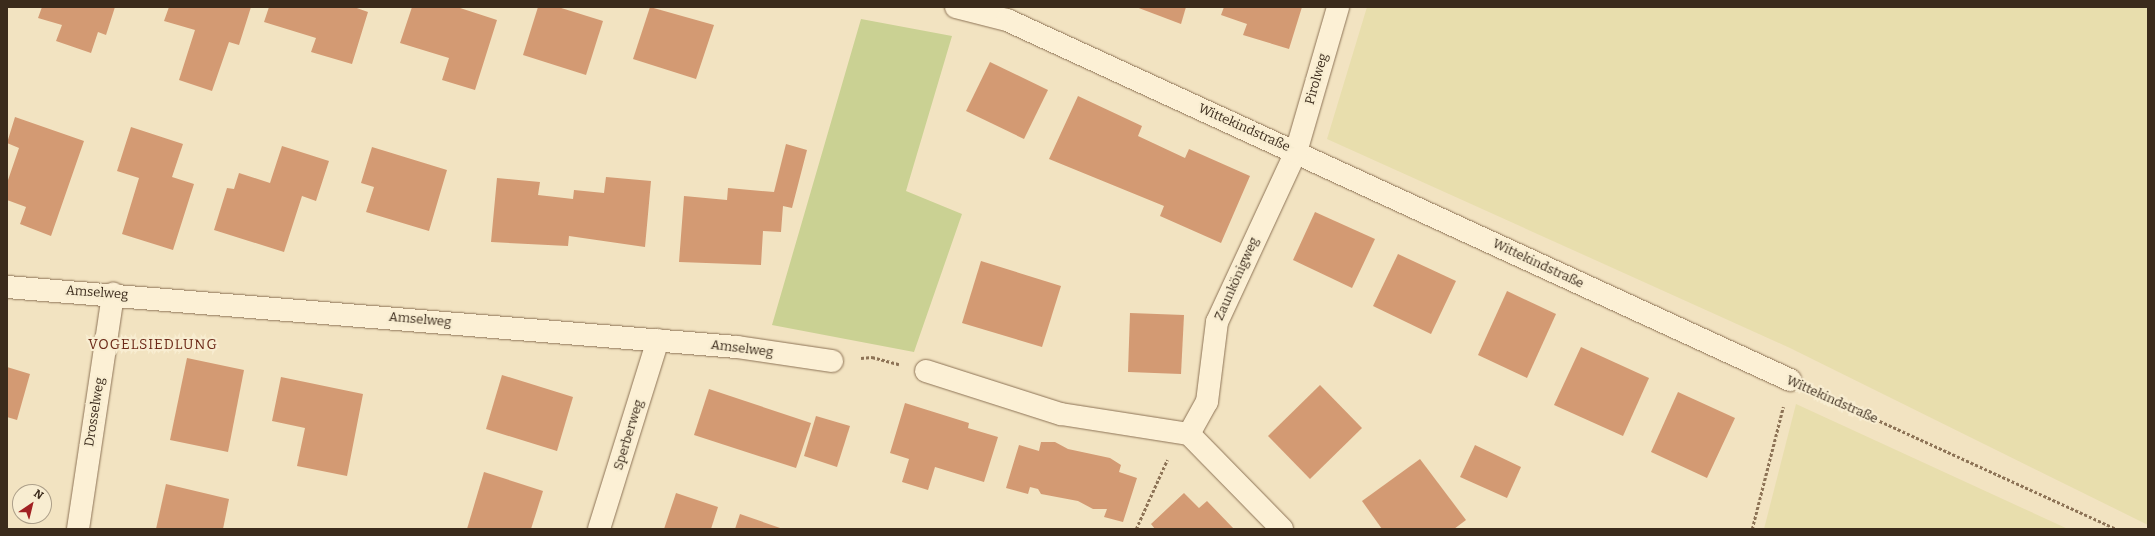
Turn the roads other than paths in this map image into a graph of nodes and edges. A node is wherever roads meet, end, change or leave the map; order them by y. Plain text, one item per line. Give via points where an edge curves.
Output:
1 (956, 7) edge
2 (1338, 7) edge
3 (1296, 152) junction
4 (7, 287) edge
5 (113, 294) junction
6 (658, 340) junction
7 (832, 361) road end
8 (926, 371) road end
9 (1790, 380) road end
10 (1189, 434) junction
11 (78, 529) edge
12 (599, 529) edge
13 (1282, 529) edge

1 - 3 street, Wittekindstraße via 1007,20
2 - 3 street, Pirolweg
3 - 9 street, Wittekindstraße
3 - 10 street, Zaunkönigweg via 1217,322 1207,402
4 - 5 street, Amselweg
5 - 6 street, Amselweg
5 - 11 street, Drosselweg
6 - 7 street, Amselweg via 737,347
6 - 12 street, Sperberweg
8 - 10 street via 1061,414
10 - 13 street

